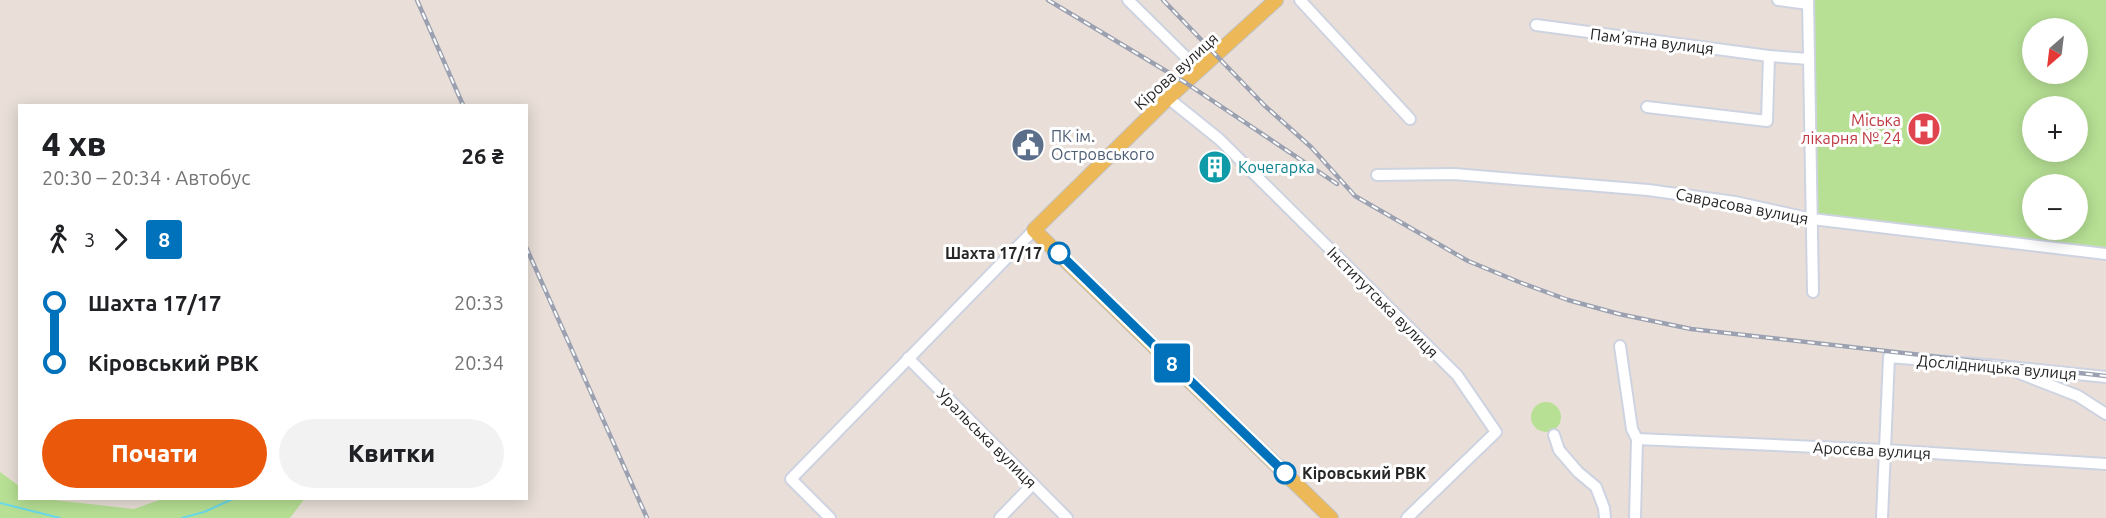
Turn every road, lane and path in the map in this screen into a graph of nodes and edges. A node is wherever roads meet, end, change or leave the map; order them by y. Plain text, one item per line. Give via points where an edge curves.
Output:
1 (1128, 0) edge
2 (1276, 0) edge
3 (1300, 0) edge
4 (1778, 0) edge
5 (1808, 2) edge
6 (1536, 26) dead end
7 (1769, 56) junction
8 (1809, 59) junction
9 (1198, 69) junction
10 (1168, 98) junction
11 (1647, 106) dead end
12 (1410, 118) dead end
13 (1377, 175) dead end
14 (1812, 219) junction
15 (1034, 230) junction
16 (2106, 254) edge
17 (1813, 292) dead end
18 (1620, 346) dead end
19 (908, 358) junction
20 (1999, 366) junction
21 (2106, 377) edge
22 (2106, 414) edge
23 (1554, 435) dead end
24 (1637, 439) junction
25 (1885, 450) junction
26 (2106, 464) edge
27 (1033, 484) junction
28 (830, 518) edge
29 (1000, 518) edge
30 (1067, 518) edge
31 (1331, 518) edge
32 (1407, 518) edge
33 (1605, 518) edge
34 (1635, 518) edge
35 (1882, 518) edge

1 - 9 street
2 - 9 main road, Кірова вулиця
3 - 12 street
4 - 5 street
5 - 8 street
6 - 7 street, Пам’ятна вулиця
7 - 8 street, Пам’ятна вулиця
7 - 11 street via 1767,121
8 - 14 street
9 - 10 main road, Кірова вулиця
10 - 15 main road, Кірова вулиця
10 - 32 street, Інститутська вулиця via 1219,140 1457,375 1496,432
13 - 14 street, Саврасова вулиця via 1454,174 1648,190 1735,202
14 - 16 street, Саврасова вулиця
14 - 17 street
15 - 19 street
15 - 31 main road
18 - 24 street via 1632,429
19 - 27 street, Уральська вулиця
19 - 28 street via 791,479
20 - 21 street, Дослідницька вулиця
20 - 22 street via 2078,396
20 - 25 street, Дослідницька вулиця via 1889,357
23 - 33 street via 1559,450 1596,487
24 - 25 street, Аросєва вулиця
24 - 34 street
25 - 26 street, Аросєва вулиця
25 - 35 street
27 - 29 street
27 - 30 street, Уральська вулиця

